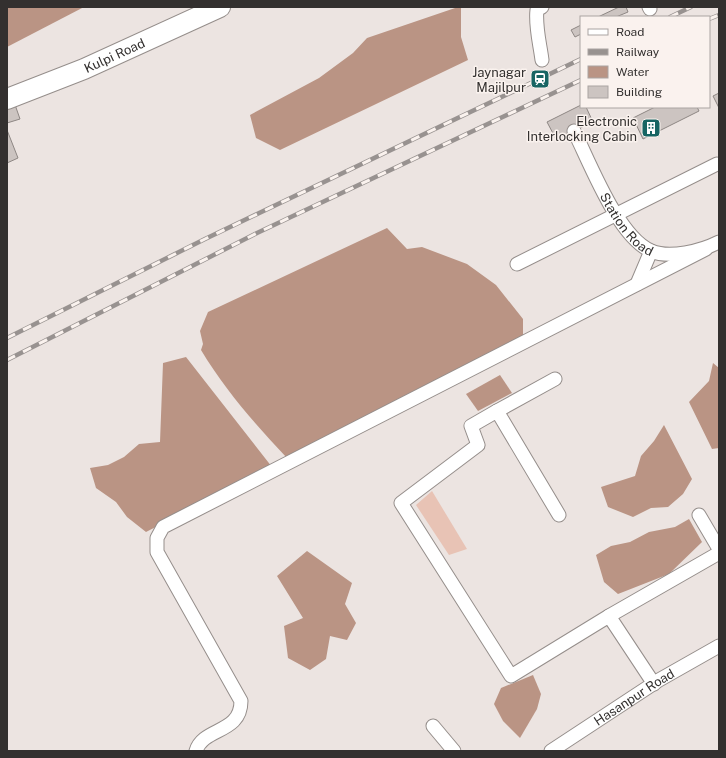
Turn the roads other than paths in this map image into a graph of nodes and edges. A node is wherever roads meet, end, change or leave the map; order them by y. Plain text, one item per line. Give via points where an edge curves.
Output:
1 (220, 7) edge
2 (542, 7) edge
3 (542, 60) dead end
4 (7, 99) edge
5 (574, 131) dead end
6 (717, 164) dead end
7 (615, 214) junction
8 (719, 242) edge
9 (706, 249) junction
10 (651, 251) junction
11 (517, 264) dead end
12 (637, 284) junction
13 (555, 379) dead end
14 (497, 411) junction
15 (559, 515) dead end
16 (699, 515) dead end
17 (719, 549) edge
18 (719, 553) edge
19 (609, 616) junction
20 (719, 646) edge
21 (654, 684) junction
22 (433, 726) dead end
23 (196, 751) edge
24 (454, 751) edge
25 (551, 751) edge

1 - 4 main road, Kulpi Road via 97,63
2 - 3 street via 537,10 536,19
5 - 7 street, Station Road
6 - 7 street
7 - 10 street, Station Road via 632,236
7 - 11 street
8 - 9 street, Station Road
9 - 10 street, Station Road via 674,254
9 - 12 street
10 - 12 street
12 - 23 street via 163,527 157,538 158,552 241,700 238,717 202,740
13 - 14 street
14 - 15 street
14 - 19 street via 471,426 478,445 401,503 511,676
16 - 17 street
18 - 19 street
19 - 21 street
20 - 21 street, Hasanpur Road
21 - 25 street, Hasanpur Road
22 - 24 street

